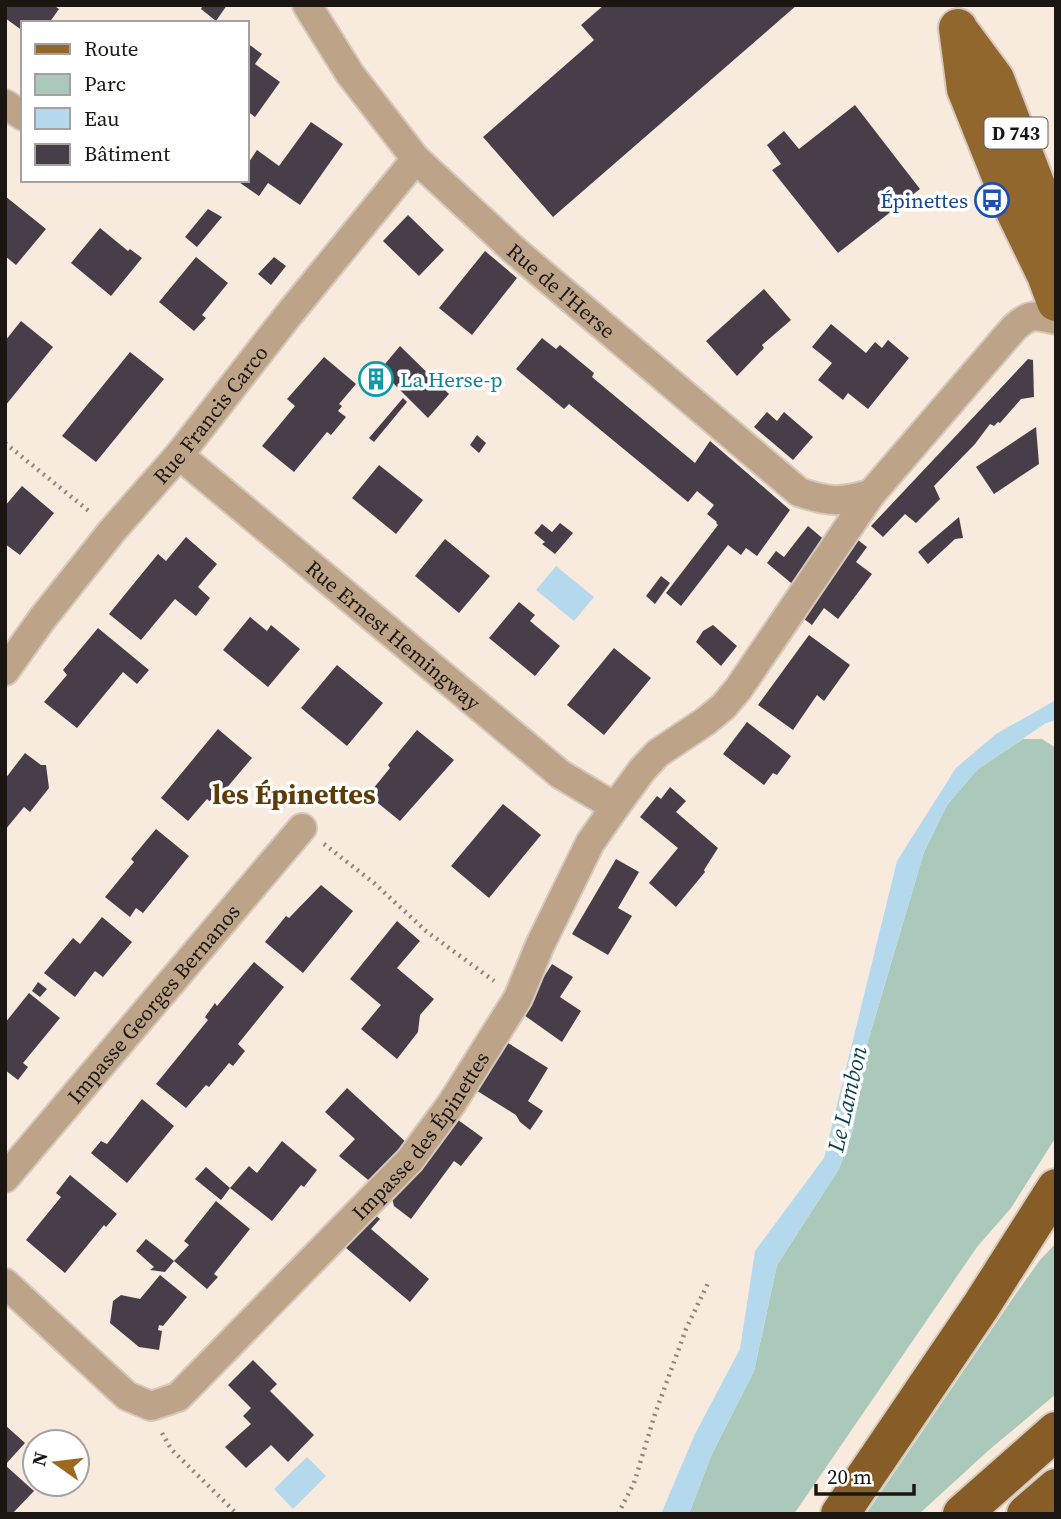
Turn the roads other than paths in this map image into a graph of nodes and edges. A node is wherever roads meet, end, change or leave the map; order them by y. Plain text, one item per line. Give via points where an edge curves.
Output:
1 (307, 5) edge
2 (954, 17) edge
3 (5, 104) edge
4 (21, 115) edge
5 (416, 159) junction
6 (1056, 245) edge
7 (1056, 302) edge
8 (1056, 320) edge
9 (179, 455) junction
10 (871, 494) junction
11 (5, 671) edge
12 (615, 807) junction
13 (302, 828) road end
14 (5, 1178) edge
15 (1053, 1197) edge
16 (5, 1283) edge
17 (1056, 1431) edge
18 (1056, 1488) edge
19 (840, 1514) edge
20 (962, 1514) edge
21 (1026, 1514) edge

1 - 5 street, Rue de l'Herse via 351,74
2 - 6 main road, D 743 via 995,79
2 - 7 main road, D 743 via 966,89
3 - 4 street
5 - 9 street, Rue Francis Carco
5 - 10 street, Rue de l'Herse via 514,250 799,492 842,501
8 - 10 street via 1035,315 1024,318
9 - 11 street, Rue Francis Carco via 112,531
9 - 12 street, Rue Ernest Hemingway via 561,774
10 - 12 street via 739,688 706,721 658,753
12 - 16 street, Impasse des Épinettes via 590,844 518,998 410,1160 178,1396 151,1406 127,1396
13 - 14 street, Impasse Georges Bernanos
15 - 19 highway
17 - 20 highway
18 - 21 highway

